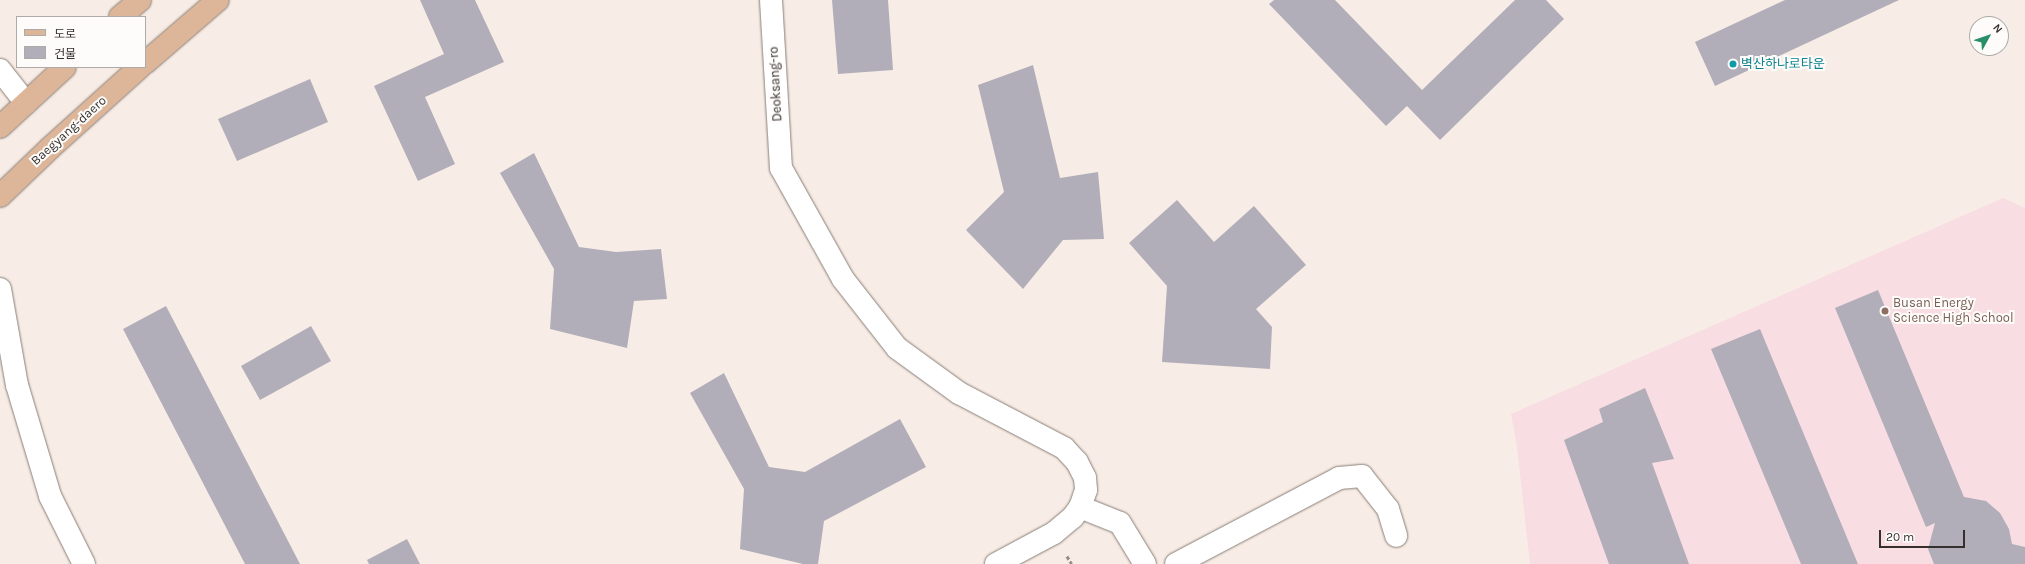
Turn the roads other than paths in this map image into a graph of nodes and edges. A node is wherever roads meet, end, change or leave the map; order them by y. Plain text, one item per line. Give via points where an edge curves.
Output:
1 (140, 0) edge
2 (218, 0) edge
3 (771, 0) edge
4 (121, 16) edge
5 (146, 62) edge
6 (64, 68) edge
7 (139, 68) edge
8 (0, 70) edge
9 (26, 103) junction
10 (0, 128) edge
11 (0, 196) edge
12 (0, 289) edge
13 (1080, 507) junction
14 (1396, 536) dead end
15 (84, 564) edge
16 (996, 564) edge
17 (1145, 564) edge
18 (1176, 564) edge

1 - 4 main road
2 - 5 main road
3 - 13 street, Deoksang-ro via 781,168 843,279 897,348 959,393 1064,448 1077,462 1085,478 1086,490
6 - 9 main road
7 - 11 main road, Baegyang-daero
8 - 9 street
9 - 10 main road
12 - 15 street via 17,385 50,496
13 - 16 street via 1073,517 1054,533
13 - 17 street via 1120,523
14 - 18 street via 1388,508 1362,476 1339,478

